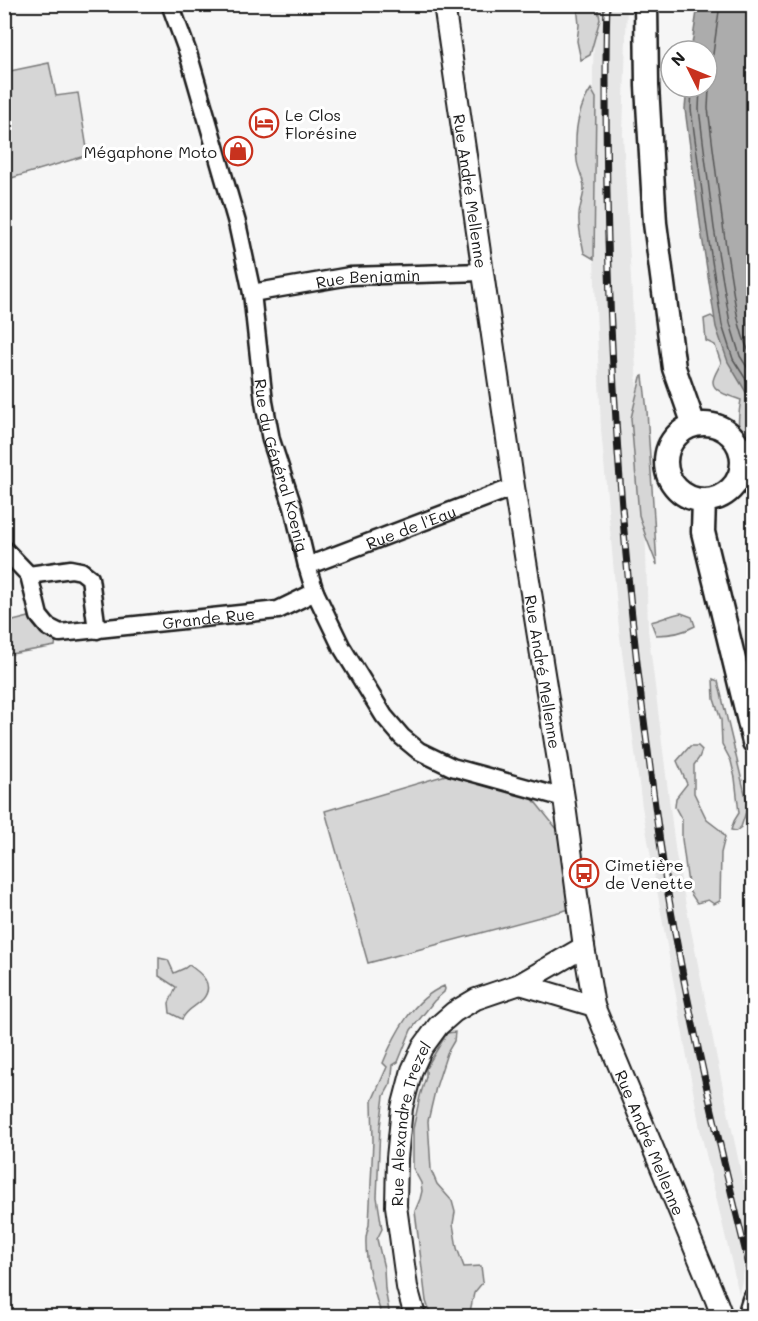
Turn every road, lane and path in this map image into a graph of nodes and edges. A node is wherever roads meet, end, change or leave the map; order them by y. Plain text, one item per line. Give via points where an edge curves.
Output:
1 (170, 4) edge
2 (444, 4) edge
3 (646, 4) edge
4 (483, 272) junction
5 (252, 293) junction
6 (694, 425) junction
7 (747, 478) edge
8 (514, 487) junction
9 (704, 500) junction
10 (4, 549) edge
11 (307, 566) junction
12 (29, 575) junction
13 (315, 592) junction
14 (97, 630) junction
15 (753, 742) edge
16 (564, 798) junction
17 (584, 947) junction
18 (520, 984) junction
19 (594, 1006) junction
20 (753, 1300) edge
21 (415, 1317) edge
22 (722, 1317) edge
23 (749, 1317) edge

1 - 5 street, Rue du Général Koenig via 210,124
2 - 4 street, Rue André Mellenne
3 - 6 main road via 655,223 674,368
4 - 5 street, Rue Benjamin via 350,276
4 - 8 street, Rue André Mellenne
5 - 11 street, Rue du Général Koenig via 271,440
6 - 7 main road via 717,426 735,440
6 - 9 main road via 674,438 668,449 667,473 681,493
7 - 9 main road via 726,493
8 - 11 street, Rue de l'Eau
8 - 16 street, Rue André Mellenne
9 - 15 main road via 703,532
10 - 12 street
11 - 13 street, Rue du Général Koenig
12 - 14 street, Grande Rue via 39,616 48,627 60,633
12 - 14 street via 71,569 90,578
13 - 14 street, Grande Rue via 278,610
13 - 16 street, Rue du Général Koenig via 370,696 402,737 419,751 452,767
16 - 17 street, Rue André Mellenne
17 - 18 street, Rue Alexandre Trezel
17 - 19 street, Rue André Mellenne
18 - 19 street
18 - 21 street, Rue Alexandre Trezel via 476,999 454,1012 422,1047 412,1070 402,1108 396,1206
19 - 22 street, Rue André Mellenne
20 - 23 main road

